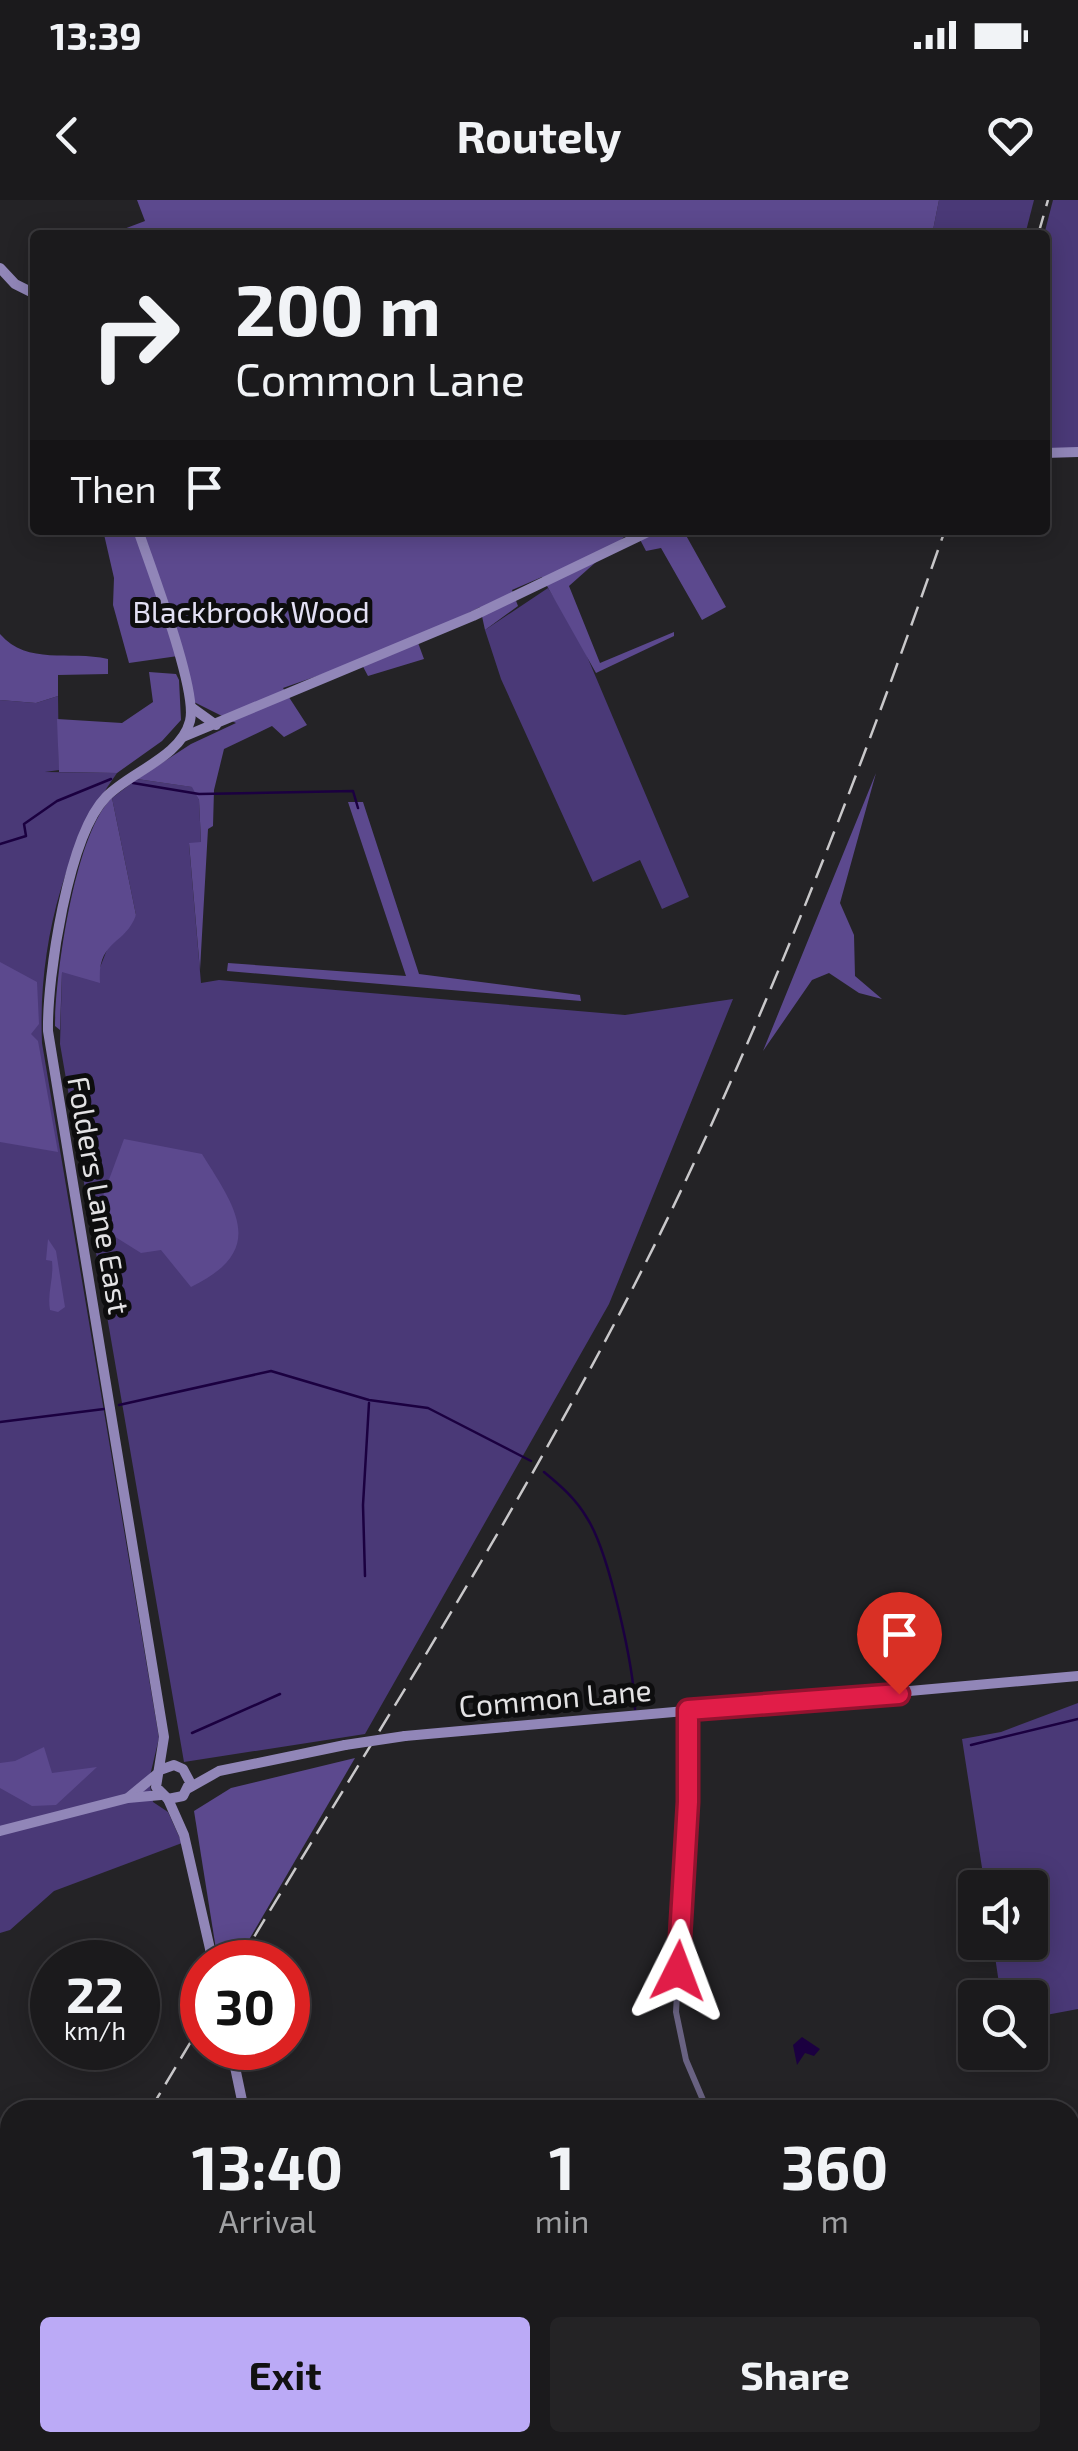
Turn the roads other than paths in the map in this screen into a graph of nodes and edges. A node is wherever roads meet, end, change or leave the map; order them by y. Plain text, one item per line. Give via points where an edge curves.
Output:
1 (0, 268) edge
2 (30, 290) edge
3 (1078, 452) edge
4 (1050, 453) edge
5 (140, 535) edge
6 (642, 535) edge
7 (192, 706) junction
8 (216, 726) junction
9 (183, 737) junction
10 (1078, 1676) edge
11 (688, 1710) junction
12 (164, 1737) junction
13 (181, 1768) junction
14 (159, 1772) junction
15 (218, 1772) junction
16 (188, 1790) junction
17 (165, 1797) junction
18 (128, 1798) junction
19 (0, 1832) edge
20 (184, 1834) junction
21 (208, 1940) edge
22 (236, 2070) edge
23 (242, 2100) edge
24 (703, 2100) edge

1 - 2 street
3 - 4 street
5 - 7 street
6 - 8 street, Folders Lane East
7 - 8 street
7 - 9 street
8 - 9 street, Folders Lane East
9 - 12 street, Folders Lane East via 107,796 92,818 70,883 48,1006 52,1074
10 - 11 street, Common Lane
11 - 15 street, Common Lane, bridge via 406,1736
11 - 24 street via 676,2012
12 - 13 street, Folders Lane East
12 - 14 street, Folders Lane East
13 - 14 street, Common Lane
13 - 15 street, Common Lane
13 - 16 street, Folders Lane East
14 - 17 street, Folders Lane East
14 - 18 street
15 - 16 street, Common Lane
16 - 17 street, Common Lane
16 - 20 street, Folders Lane East
17 - 18 street, Common Lane
17 - 20 street, Folders Lane East
18 - 19 street
20 - 21 street
22 - 23 street

